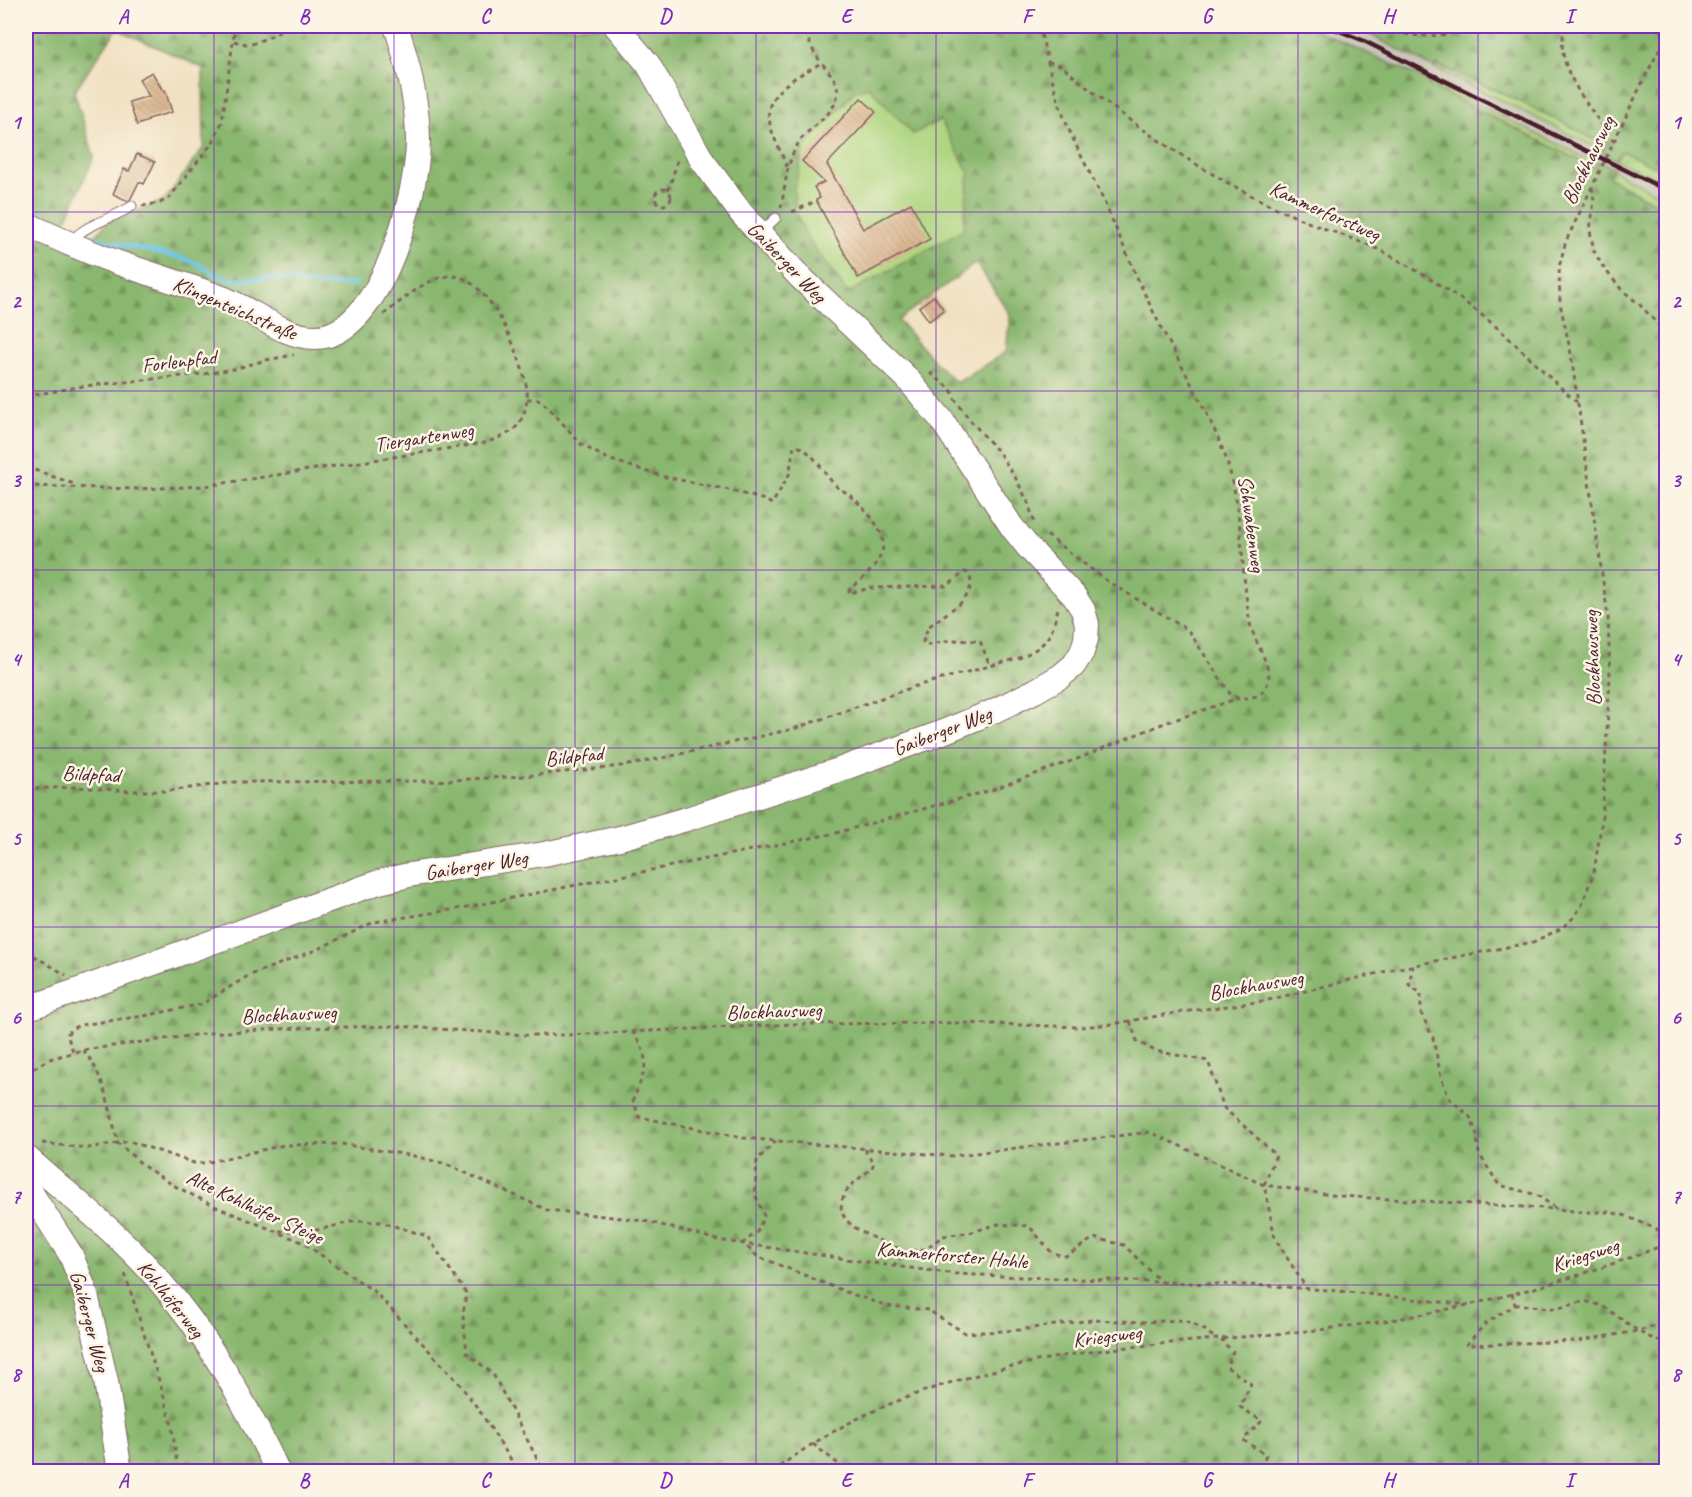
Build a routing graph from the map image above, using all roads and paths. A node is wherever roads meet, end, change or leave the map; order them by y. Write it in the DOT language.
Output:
graph roads {
  1 [pos="235,26"];
  2 [pos="280,26"];
  3 [pos="396,26"];
  4 [pos="616,26"];
  5 [pos="803,26"];
  6 [pos="1039,26"];
  7 [pos="1379,26"];
  8 [pos="1394,26"];
  9 [pos="1488,26"];
  10 [pos="1564,26"];
  11 [pos="1399,34"];
  12 [pos="1666,37"];
  13 [pos="234,41"];
  14 [pos="1048,62"];
  15 [pos="822,63"];
  16 [pos="1614,142"];
  17 [pos="692,145"];
  18 [pos="788,168"];
  19 [pos="1592,186"];
  20 [pos="667,190"];
  21 [pos="814,202"];
  22 [pos="132,206"];
  23 [pos="792,212"];
  24 [pos="26,224"];
  25 [pos="768,226"];
  26 [pos="71,244"];
  27 [pos="380,317"];
  28 [pos="1666,333"];
  29 [pos="297,355"];
  30 [pos="26,396"];
  31 [pos="527,399"];
  32 [pos="955,399"];
  33 [pos="1579,404"];
  34 [pos="26,467"];
  35 [pos="26,486"];
  36 [pos="82,487"];
  37 [pos="1035,525"];
  38 [pos="1044,533"];
  39 [pos="1064,585"];
  40 [pos="993,665"];
  41 [pos="1239,698"];
  42 [pos="26,789"];
  43 [pos="26,951"];
  44 [pos="1413,965"];
  45 [pos="93,985"];
  46 [pos="26,1009"];
  47 [pos="1130,1021"];
  48 [pos="632,1031"];
  49 [pos="83,1050"];
  50 [pos="73,1051"];
  51 [pos="26,1072"];
  52 [pos="776,1141"];
  53 [pos="118,1143"];
  54 [pos="866,1149"];
  55 [pos="33,1150"];
  56 [pos="26,1185"];
  57 [pos="1264,1185"];
  58 [pos="1557,1209"];
  59 [pos="277,1231"];
  60 [pos="1666,1233"];
  61 [pos="743,1243"];
  62 [pos="1666,1244"];
  63 [pos="905,1252"];
  64 [pos="122,1266"];
  65 [pos="893,1266"];
  66 [pos="1161,1282"];
  67 [pos="1306,1288"];
  68 [pos="1512,1293"];
  69 [pos="1469,1305"];
  70 [pos="1515,1305"];
  71 [pos="1666,1323"];
  72 [pos="1638,1332"];
  73 [pos="1224,1338"];
  74 [pos="1216,1339"];
  75 [pos="1666,1342"];
  76 [pos="813,1444"];
  77 [pos="120,1472"];
  78 [pos="178,1472"];
  79 [pos="278,1472"];
  80 [pos="519,1472"];
  81 [pos="544,1472"];
  82 [pos="772,1472"];
  83 [pos="796,1472"];
  84 [pos="809,1472"];
  85 [pos="844,1472"];
  86 [pos="1257,1472"];
  1 -- 13 [label="path"];
  2 -- 13 [label="path"];
  3 -- 26 [label="street, Klingenteichstraße"];
  4 -- 17 [label="street, Gaiberger Weg"];
  5 -- 15 [label="path"];
  6 -- 14 [label="path, Schwabenweg"];
  7 -- 11 [label="path"];
  8 -- 11 [label="path"];
  9 -- 11 [label="path"];
  10 -- 16 [label="path"];
  12 -- 16 [label="path, Blockhausweg"];
  13 -- 22 [label="path"];
  14 -- 33 [label="path, Kammerforstweg"];
  14 -- 41 [label="path, Schwabenweg"];
  15 -- 18 [label="path"];
  15 -- 18 [label="path"];
  16 -- 19 [label="path, Blockhausweg"];
  17 -- 20 [label="path"];
  17 -- 25 [label="street, Gaiberger Weg"];
  18 -- 25 [label="path"];
  19 -- 28 [label="path"];
  19 -- 33 [label="path, Blockhausweg"];
  20 -- 20 [label="path"];
  21 -- 23 [label="path"];
  22 -- 26 [label="lane"];
  24 -- 26 [label="street, Klingenteichstraße"];
  25 -- 39 [label="street, Gaiberger Weg"];
  27 -- 31 [label="path"];
  29 -- 30 [label="path, Forlenpfad"];
  31 -- 36 [label="path, Tiergartenweg"];
  31 -- 40 [label="path"];
  32 -- 37 [label="path"];
  33 -- 44 [label="path, Blockhausweg"];
  34 -- 36 [label="path"];
  35 -- 36 [label="path, Tiergartenweg"];
  38 -- 41 [label="path"];
  39 -- 40 [label="path, Bildpfad"];
  39 -- 45 [label="street, Gaiberger Weg"];
  40 -- 42 [label="path, Bildpfad"];
  41 -- 50 [label="path"];
  43 -- 45 [label="path"];
  44 -- 47 [label="path, Blockhausweg"];
  44 -- 58 [label="path"];
  45 -- 46 [label="street, Gaiberger Weg"];
  47 -- 48 [label="path, Blockhausweg"];
  47 -- 57 [label="path"];
  48 -- 49 [label="path, Blockhausweg"];
  48 -- 52 [label="path"];
  49 -- 50 [label="path, Blockhausweg"];
  49 -- 53 [label="path"];
  50 -- 51 [label="path, Blockhausweg"];
  52 -- 54 [label="path"];
  52 -- 61 [label="path"];
  53 -- 55 [label="path"];
  53 -- 59 [label="path, Alte Kohlhöfer Steige"];
  53 -- 61 [label="path, Kammerforster Hohle"];
  54 -- 57 [label="path"];
  54 -- 63 [label="path"];
  55 -- 79 [label="street, Kohlhöferweg"];
  56 -- 77 [label="street, Gaiberger Weg"];
  57 -- 58 [label="path"];
  57 -- 67 [label="path"];
  58 -- 60 [label="path"];
  59 -- 80 [label="path, Alte Kohlhöfer Steige"];
  59 -- 81 [label="path"];
  61 -- 65 [label="path, Kammerforster Hohle"];
  61 -- 74 [label="path"];
  62 -- 68 [label="path, Kriegsweg"];
  63 -- 65 [label="path"];
  63 -- 66 [label="path"];
  64 -- 78 [label="path"];
  65 -- 66 [label="path, Kammerforster Hohle"];
  66 -- 67 [label="path, Kammerforster Hohle"];
  67 -- 69 [label="path, Kammerforster Hohle"];
  68 -- 69 [label="path, Kriegsweg"];
  68 -- 70 [label="path"];
  69 -- 73 [label="path, Kriegsweg"];
  70 -- 72 [label="path"];
  70 -- 72 [label="path"];
  71 -- 72 [label="path"];
  72 -- 75 [label="path"];
  73 -- 74 [label="path, Kriegsweg"];
  73 -- 86 [label="path"];
  74 -- 76 [label="path, Kriegsweg"];
  76 -- 82 [label="path, Kriegsweg"];
  76 -- 85 [label="path"];
  83 -- 84 [label="path"];
}
